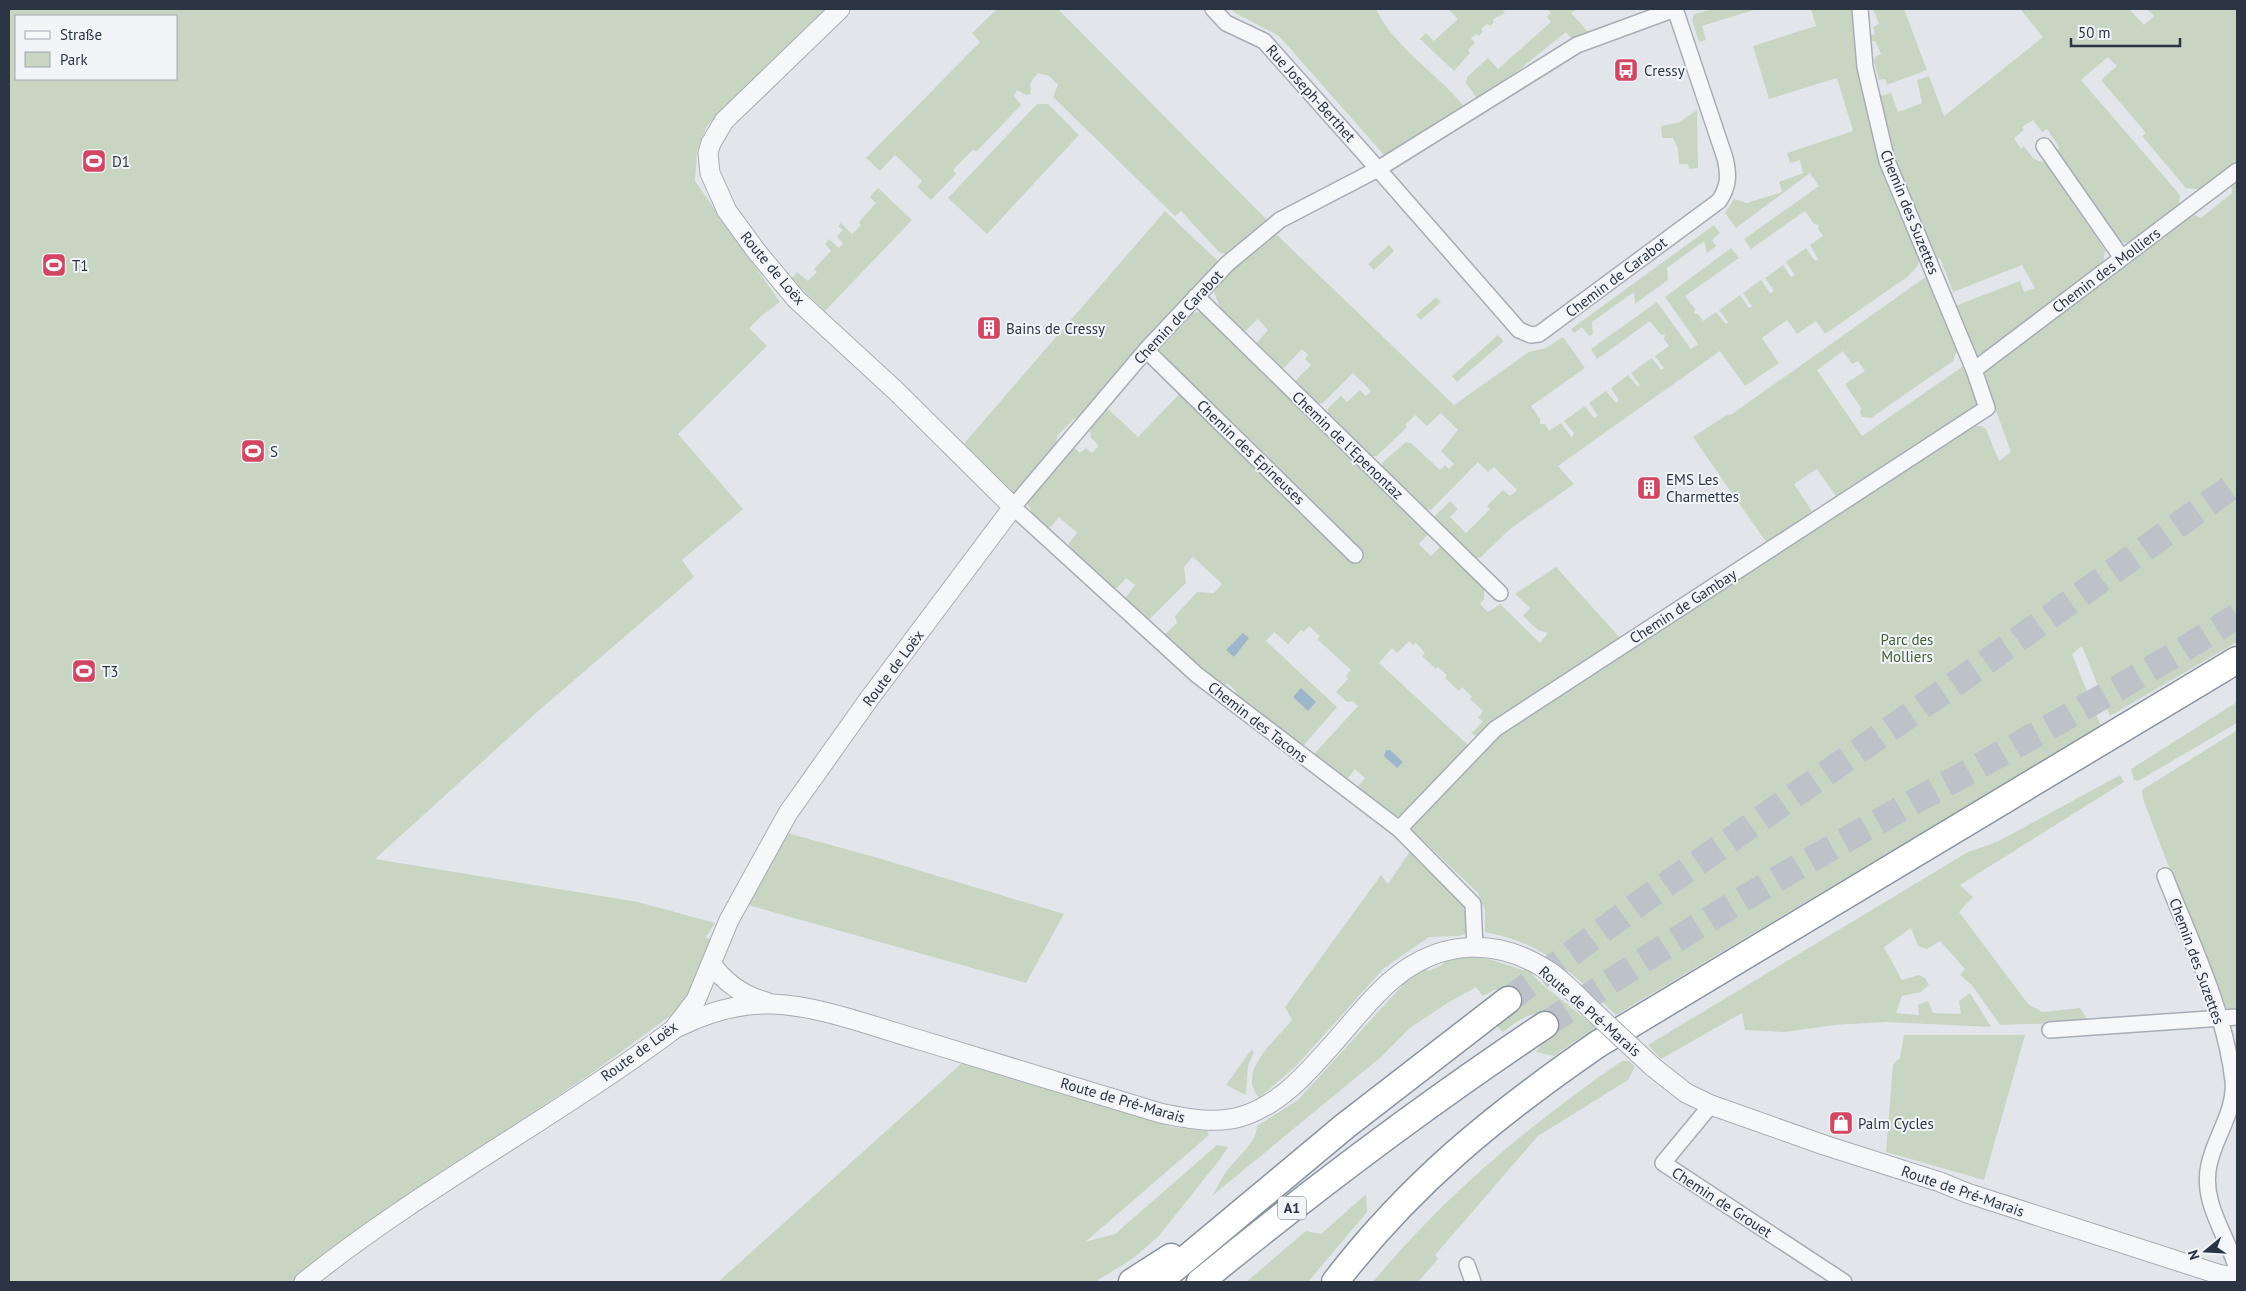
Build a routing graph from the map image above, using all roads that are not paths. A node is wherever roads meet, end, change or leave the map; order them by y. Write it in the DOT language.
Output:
graph roads {
  1 [pos="840,9"];
  2 [pos="1214,9"];
  3 [pos="1675,9"];
  4 [pos="1860,9"];
  5 [pos="2044,146"];
  6 [pos="1378,169"];
  7 [pos="2237,170"];
  8 [pos="2122,258"];
  9 [pos="1196,296"];
  10 [pos="1146,350"];
  11 [pos="1974,370"];
  12 [pos="1987,408"];
  13 [pos="1013,507"];
  14 [pos="1355,555"];
  15 [pos="1500,594"];
  16 [pos="2237,660"];
  17 [pos="2237,677"];
  18 [pos="1399,829"];
  19 [pos="2165,876"];
  20 [pos="1475,947"];
  21 [pos="711,964"];
  22 [pos="1508,1000"];
  23 [pos="773,1004"];
  24 [pos="2237,1017"];
  25 [pos="2220,1019"];
  26 [pos="1544,1025"];
  27 [pos="673,1030"];
  28 [pos="2050,1030"];
  29 [pos="1710,1104"];
  30 [pos="1252,1202"];
  31 [pos="1467,1265"];
  32 [pos="2232,1279"];
  33 [pos="304,1282"];
  34 [pos="1132,1282"];
  35 [pos="1158,1282"];
  36 [pos="1200,1282"];
  37 [pos="1335,1282"];
  38 [pos="1356,1282"];
  39 [pos="1473,1282"];
  40 [pos="1844,1282"];
  1 -- 13 [label="street, Route de Loëx"];
  2 -- 6 [label="street, Rue Joseph-Berthet"];
  3 -- 6 [label="street, Chemin de Carabot"];
  3 -- 6 [label="street, Chemin de Carabot"];
  4 -- 11 [label="street, Chemin des Suzettes"];
  5 -- 8 [label="street"];
  6 -- 9 [label="street, Chemin de Carabot"];
  7 -- 8 [label="street, Chemin des Molliers"];
  8 -- 11 [label="street, Chemin des Molliers"];
  9 -- 10 [label="street, Chemin de Carabot"];
  9 -- 15 [label="street, Chemin de l'Epenontaz"];
  10 -- 13 [label="street, Chemin de Carabot"];
  10 -- 14 [label="street, Chemin des Epineuses"];
  11 -- 12 [label="street, Chemin des Suzettes"];
  12 -- 18 [label="street, Chemin de Gambay"];
  13 -- 18 [label="street, Chemin des Tacons"];
  13 -- 21 [label="street, Route de Loëx"];
  16 -- 37 [label="highway"];
  17 -- 38 [label="highway"];
  18 -- 20 [label="street, Chemin des Tacons"];
  19 -- 25 [label="street, Chemin des Suzettes"];
  20 -- 23 [label="street, Route de Pré-Marais"];
  20 -- 29 [label="street, Route de Pré-Marais, bridge"];
  21 -- 23 [label="street"];
  21 -- 27 [label="street, Route de Loëx"];
  22 -- 30 [label="highway, A1"];
  23 -- 27 [label="street"];
  24 -- 25 [label="street"];
  25 -- 28 [label="street"];
  25 -- 32 [label="street, Chemin des Suzettes"];
  26 -- 36 [label="highway, A1"];
  27 -- 33 [label="street, Route de Loëx"];
  29 -- 32 [label="street, Route de Pré-Marais"];
  29 -- 40 [label="street, Chemin de Grouet"];
  30 -- 34 [label="highway"];
  30 -- 35 [label="highway, A1"];
  31 -- 39 [label="street"];
}
